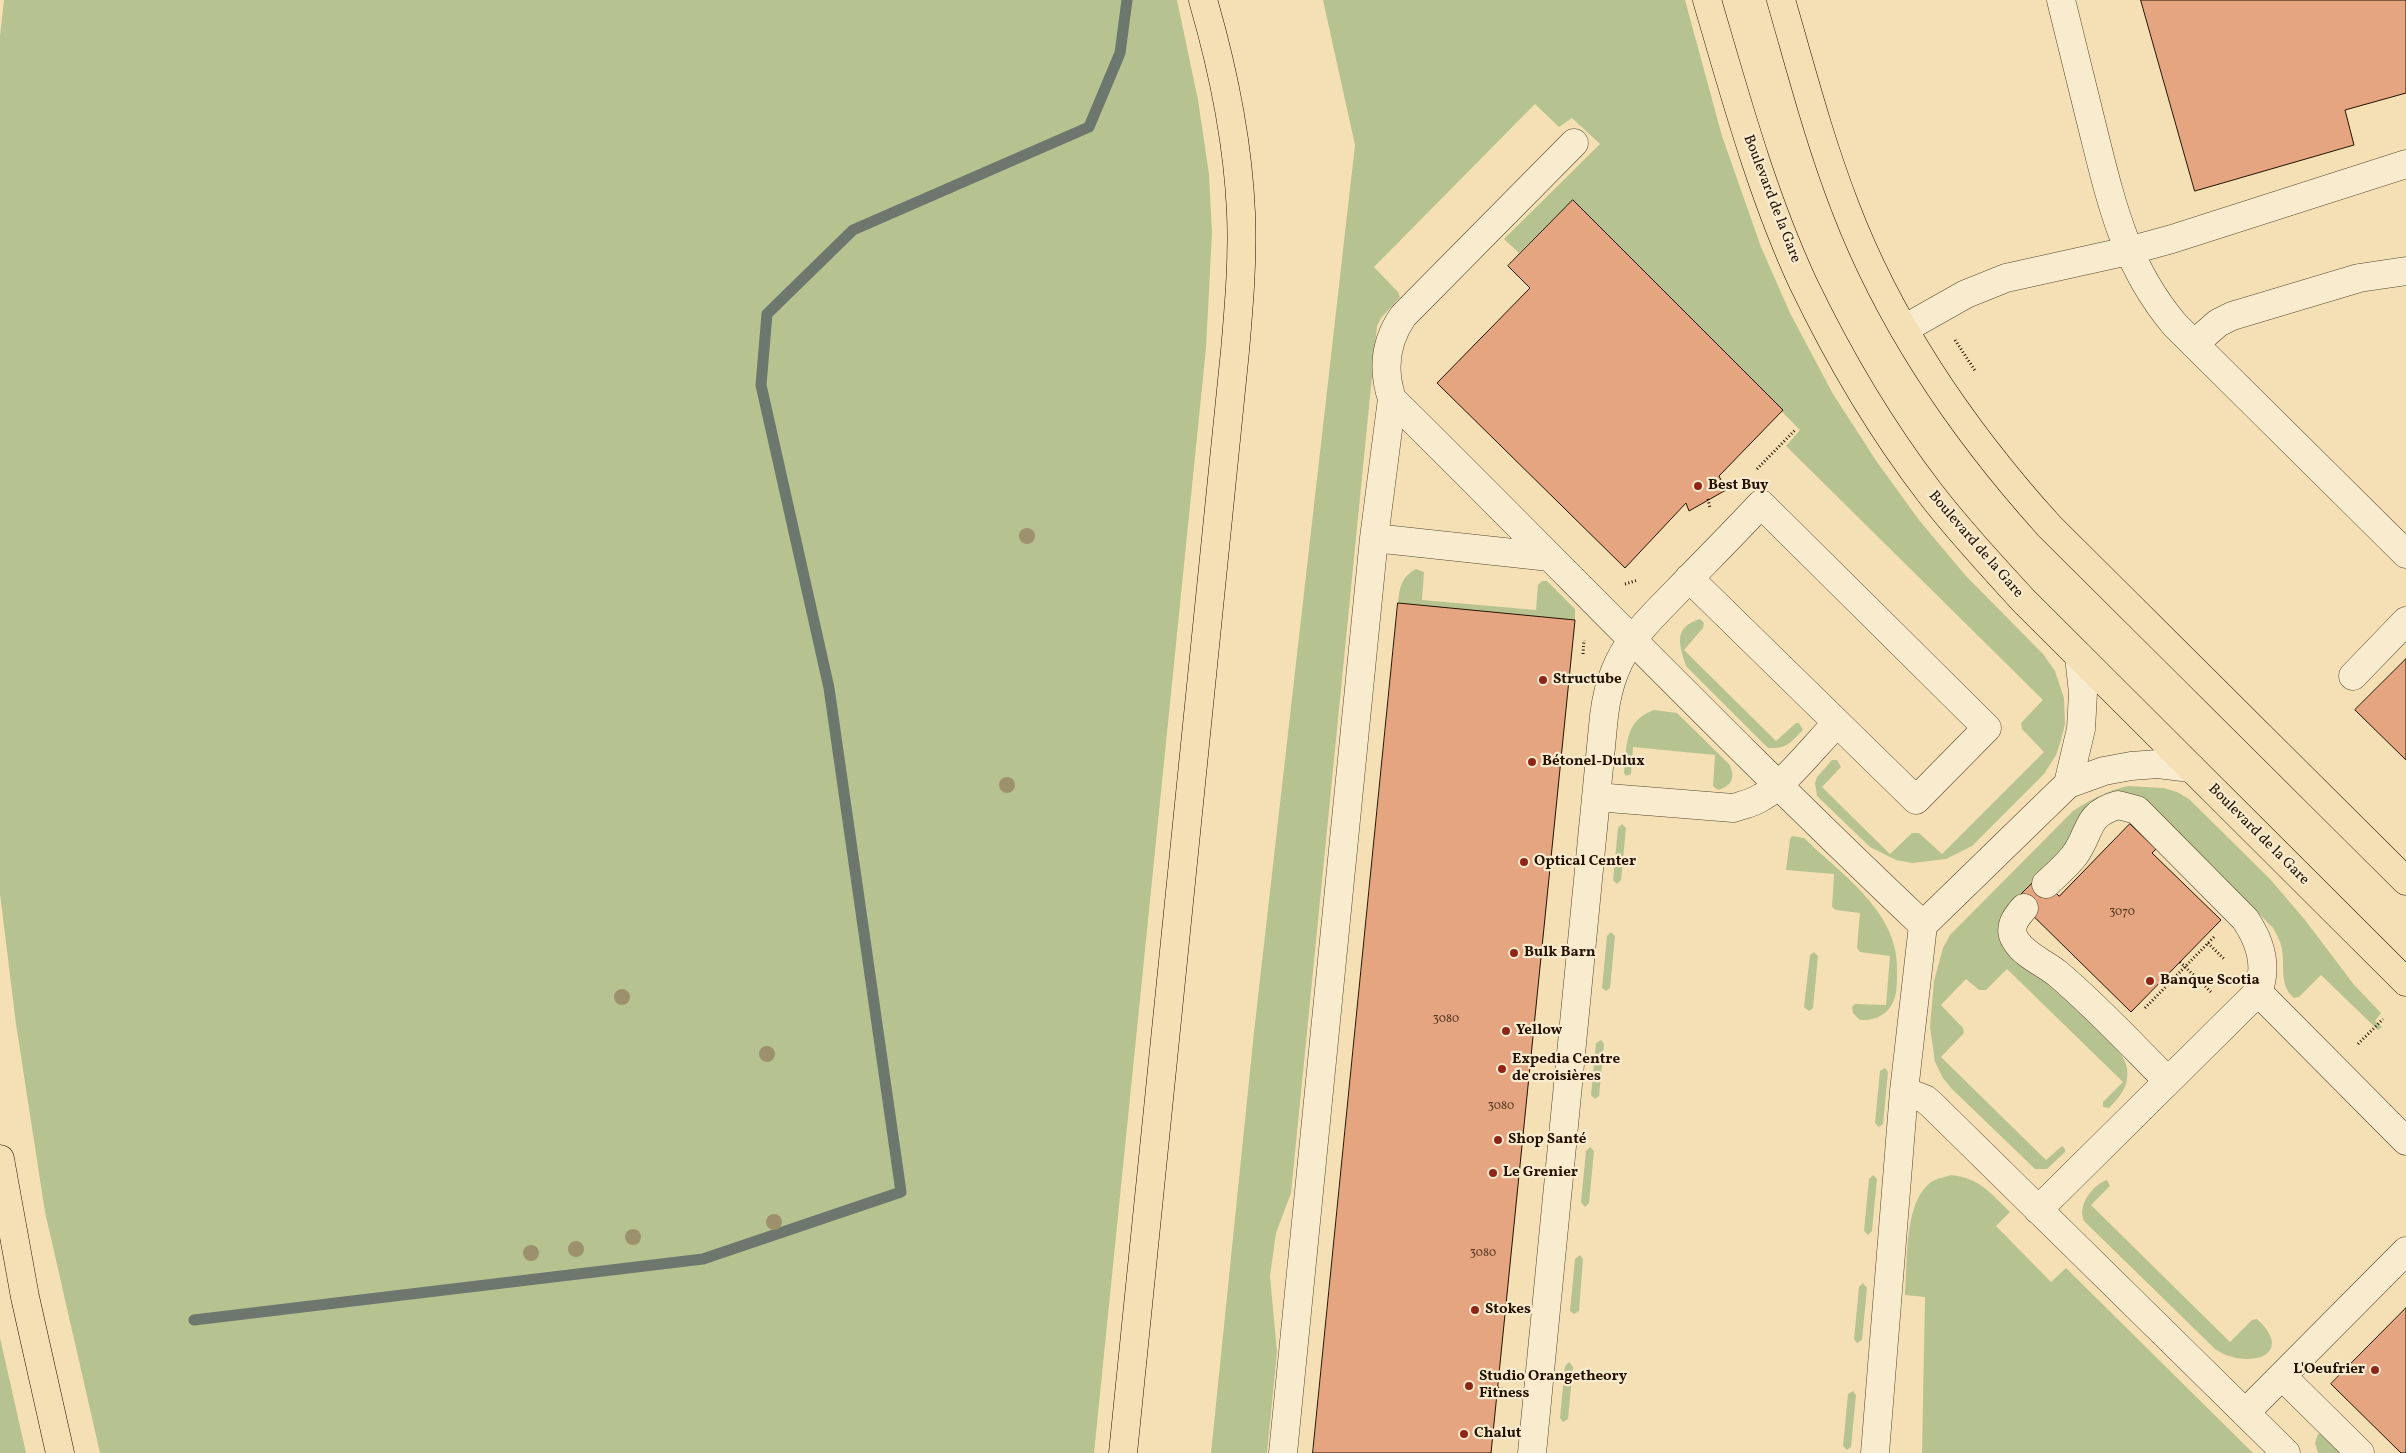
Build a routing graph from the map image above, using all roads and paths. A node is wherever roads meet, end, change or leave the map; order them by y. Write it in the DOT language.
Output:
graph roads {
  1 [pos="1203,0"];
  2 [pos="1707,0"];
  3 [pos="1781,0"];
  4 [pos="2061,0"];
  5 [pos="1574,143"];
  6 [pos="2406,164"];
  7 [pos="2128,251"];
  8 [pos="2406,271"];
  9 [pos="1904,328"];
  10 [pos="1956,342"];
  11 [pos="2194,344"];
  12 [pos="1979,378"];
  13 [pos="1392,399"];
  14 [pos="1374,538"];
  15 [pos="2406,554"];
  16 [pos="1550,557"];
  17 [pos="1689,578"];
  18 [pos="2406,621"];
  19 [pos="1633,640"];
  20 [pos="2079,656"];
  21 [pos="2353,676"];
  22 [pos="1837,723"];
  23 [pos="2191,768"];
  24 [pos="2068,784"];
  25 [pos="1778,785"];
  26 [pos="1596,796"];
  27 [pos="2406,881"];
  28 [pos="2046,884"];
  29 [pos="2024,908"];
  30 [pos="1923,925"];
  31 [pos="2219,931"];
  32 [pos="2180,962"];
  33 [pos="2185,967"];
  34 [pos="2190,972"];
  35 [pos="2406,982"];
  36 [pos="2258,992"];
  37 [pos="2144,1009"];
  38 [pos="2168,1081"];
  39 [pos="1904,1092"];
  40 [pos="2406,1142"];
  41 [pos="0,1160"];
  42 [pos="2038,1210"];
  43 [pos="2406,1251"];
  44 [pos="2282,1376"];
  45 [pos="2245,1413"];
  46 [pos="60,1453"];
  47 [pos="1123,1453"];
  48 [pos="1283,1453"];
  49 [pos="1532,1453"];
  50 [pos="1875,1453"];
  51 [pos="2286,1453"];
  52 [pos="2360,1453"];
  1 -- 47 [label="main road"];
  2 -- 20 [label="main road, Boulevard de la Gare"];
  3 -- 9 [label="main road"];
  4 -- 7 [label="lane"];
  5 -- 13 [label="lane"];
  6 -- 7 [label="lane"];
  7 -- 9 [label="lane"];
  7 -- 11 [label="lane"];
  8 -- 11 [label="lane"];
  9 -- 27 [label="main road"];
  10 -- 12 [label="path"];
  11 -- 15 [label="lane"];
  13 -- 14 [label="lane"];
  13 -- 16 [label="lane"];
  14 -- 16 [label="lane"];
  14 -- 48 [label="lane"];
  16 -- 19 [label="lane"];
  17 -- 19 [label="lane"];
  17 -- 22 [label="lane"];
  17 -- 22 [label="lane"];
  18 -- 21 [label="lane"];
  19 -- 25 [label="lane"];
  19 -- 26 [label="lane"];
  20 -- 23 [label="main road, Boulevard de la Gare"];
  20 -- 24 [label="lane"];
  22 -- 25 [label="lane"];
  23 -- 24 [label="lane"];
  23 -- 35 [label="main road, Boulevard de la Gare"];
  24 -- 30 [label="lane"];
  25 -- 26 [label="lane"];
  25 -- 30 [label="lane"];
  26 -- 49 [label="lane"];
  28 -- 36 [label="lane"];
  29 -- 38 [label="lane"];
  30 -- 39 [label="lane"];
  31 -- 33 [label="path"];
  32 -- 33 [label="path"];
  33 -- 34 [label="path"];
  33 -- 37 [label="path"];
  36 -- 38 [label="lane"];
  36 -- 40 [label="lane"];
  38 -- 42 [label="lane"];
  39 -- 42 [label="lane"];
  39 -- 50 [label="lane"];
  41 -- 46 [label="main road"];
  42 -- 45 [label="lane"];
  43 -- 44 [label="lane"];
  44 -- 45 [label="lane"];
  44 -- 52 [label="lane"];
  45 -- 51 [label="lane"];
}
